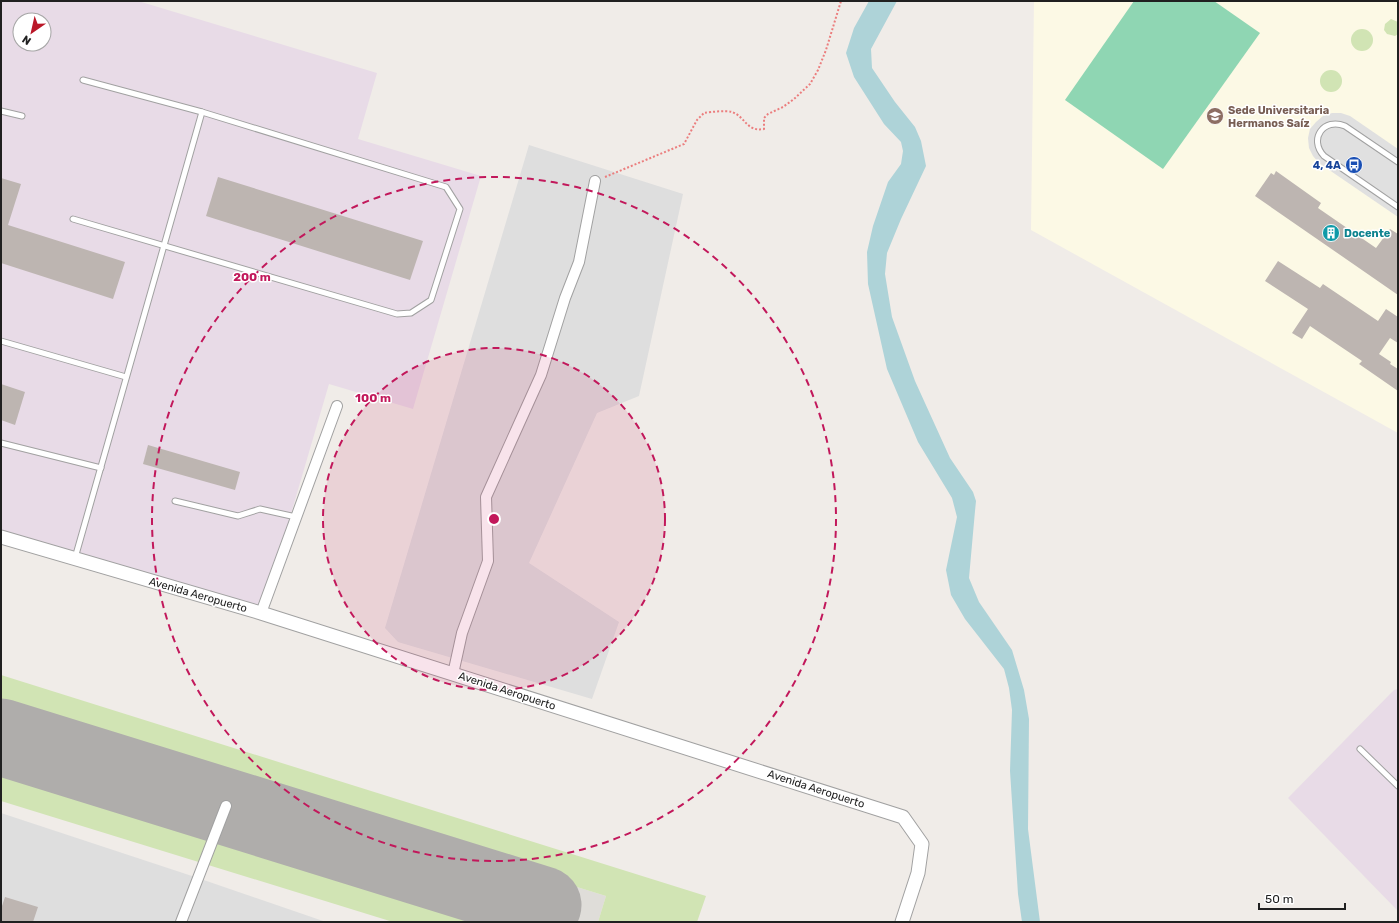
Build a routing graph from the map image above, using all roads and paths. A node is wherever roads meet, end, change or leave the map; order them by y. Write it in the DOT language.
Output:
graph roads {
  1 [pos="842,1"];
  2 [pos="83,80"];
  3 [pos="1,111"];
  4 [pos="202,112"];
  5 [pos="22,116"];
  6 [pos="1398,162"];
  7 [pos="595,181"];
  8 [pos="1398,207"];
  9 [pos="73,219"];
  10 [pos="164,245"];
  11 [pos="1,341"];
  12 [pos="126,377"];
  13 [pos="337,406"];
  14 [pos="1,443"];
  15 [pos="101,468"];
  16 [pos="175,501"];
  17 [pos="296,517"];
  18 [pos="1,537"];
  19 [pos="75,559"];
  20 [pos="261,613"];
  21 [pos="453,674"];
  22 [pos="1360,749"];
  23 [pos="1398,786"];
  24 [pos="226,806"];
  25 [pos="181,922"];
  26 [pos="902,922"];
  1 -- 7 [label="path"];
  2 -- 4 [label="lane"];
  3 -- 5 [label="lane"];
  4 -- 10 [label="lane"];
  4 -- 10 [label="lane"];
  6 -- 8 [label="lane"];
  7 -- 21 [label="street"];
  9 -- 10 [label="lane"];
  10 -- 12 [label="lane"];
  11 -- 12 [label="lane"];
  12 -- 15 [label="lane"];
  13 -- 17 [label="street"];
  14 -- 15 [label="lane"];
  15 -- 19 [label="lane"];
  16 -- 17 [label="lane"];
  17 -- 20 [label="street"];
  18 -- 19 [label="street, Avenida Aeropuerto"];
  19 -- 20 [label="street, Avenida Aeropuerto"];
  20 -- 21 [label="street, Avenida Aeropuerto"];
  21 -- 26 [label="street, Avenida Aeropuerto"];
  22 -- 23 [label="lane"];
  24 -- 25 [label="street"];
}
